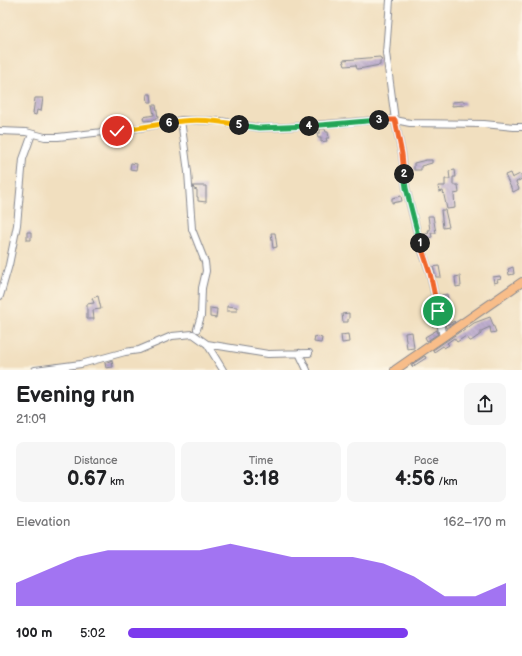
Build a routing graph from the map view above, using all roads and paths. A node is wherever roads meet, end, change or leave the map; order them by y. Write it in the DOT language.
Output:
graph roads {
  1 [pos="390,0"];
  2 [pos="180,120"];
  3 [pos="395,120"];
  4 [pos="522,127"];
  5 [pos="0,131"];
  6 [pos="32,134"];
  7 [pos="522,282"];
  8 [pos="0,296"];
  9 [pos="197,329"];
  10 [pos="443,337"];
  11 [pos="207,344"];
  12 [pos="309,352"];
  13 [pos="299,353"];
  14 [pos="36,370"];
  15 [pos="223,370"];
  16 [pos="307,370"];
  17 [pos="395,370"];
  1 -- 3 [label="street"];
  2 -- 3 [label="street"];
  2 -- 6 [label="street"];
  2 -- 9 [label="street"];
  3 -- 4 [label="street"];
  3 -- 10 [label="street"];
  5 -- 6 [label="street"];
  6 -- 8 [label="street"];
  7 -- 10 [label="main road"];
  10 -- 17 [label="main road"];
  11 -- 13 [label="street"];
  11 -- 14 [label="street"];
  11 -- 15 [label="street"];
  12 -- 13 [label="street"];
  13 -- 16 [label="street"];
}
